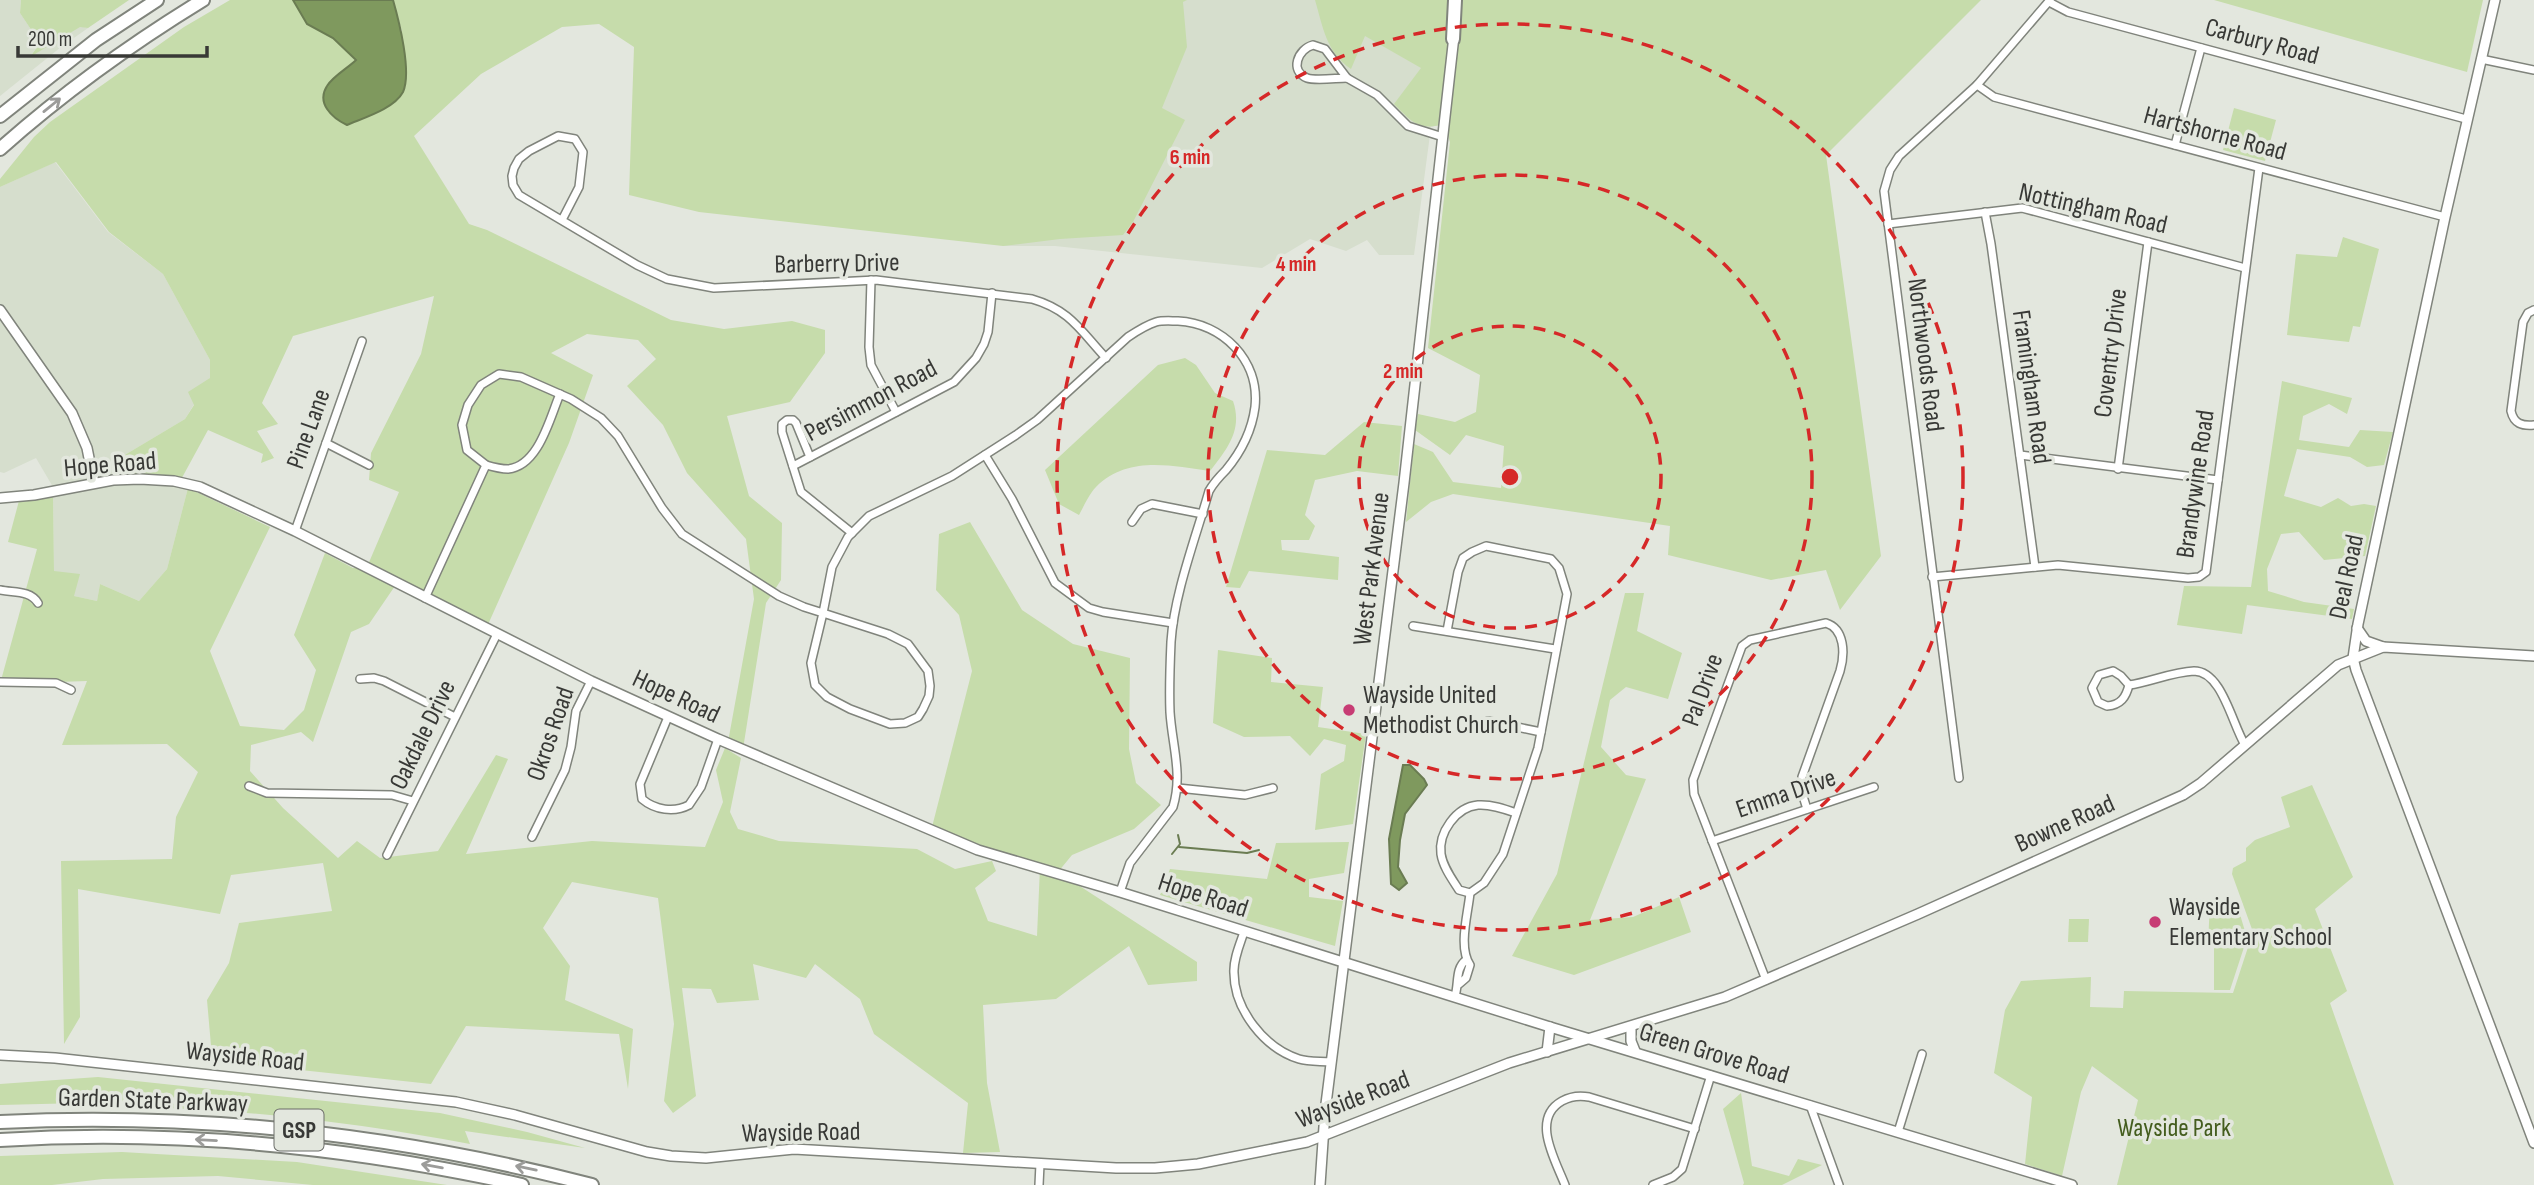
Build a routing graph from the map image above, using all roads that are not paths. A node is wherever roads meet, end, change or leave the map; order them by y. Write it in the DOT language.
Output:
graph roads {
  1 [pos="157,0"];
  2 [pos="203,0"];
  3 [pos="1457,0"];
  4 [pos="2494,0"];
  5 [pos="2050,1"];
  6 [pos="1453,39"];
  7 [pos="2200,48"];
  8 [pos="2481,59"];
  9 [pos="2534,70"];
  10 [pos="1347,78"];
  11 [pos="1977,85"];
  12 [pos="0,116"];
  13 [pos="2466,119"];
  14 [pos="1443,137"];
  15 [pos="2175,145"];
  16 [pos="0,149"];
  17 [pos="2259,168"];
  18 [pos="1985,212"];
  19 [pos="2445,217"];
  20 [pos="562,220"];
  21 [pos="1888,224"];
  22 [pos="2148,242"];
  23 [pos="2245,268"];
  24 [pos="870,280"];
  25 [pos="992,293"];
  26 [pos="0,310"];
  27 [pos="2534,310"];
  28 [pos="362,341"];
  29 [pos="1105,358"];
  30 [pos="560,394"];
  31 [pos="896,412"];
  32 [pos="2534,425"];
  33 [pos="326,443"];
  34 [pos="985,455"];
  35 [pos="2020,455"];
  36 [pos="810,457"];
  37 [pos="369,465"];
  38 [pos="486,465"];
  39 [pos="793,466"];
  40 [pos="2118,469"];
  41 [pos="2218,480"];
  42 [pos="94,483"];
  43 [pos="0,498"];
  44 [pos="1203,514"];
  45 [pos="1132,522"];
  46 [pos="295,531"];
  47 [pos="852,533"];
  48 [pos="2035,567"];
  49 [pos="1932,577"];
  50 [pos="0,590"];
  51 [pos="425,598"];
  52 [pos="38,603"];
  53 [pos="822,613"];
  54 [pos="1173,623"];
  55 [pos="1413,626"];
  56 [pos="2357,628"];
  57 [pos="1447,631"];
  58 [pos="496,634"];
  59 [pos="2383,647"];
  60 [pos="1555,649"];
  61 [pos="2534,656"];
  62 [pos="2353,658"];
  63 [pos="360,679"];
  64 [pos="591,681"];
  65 [pos="0,682"];
  66 [pos="2129,685"];
  67 [pos="71,690"];
  68 [pos="668,717"];
  69 [pos="455,718"];
  70 [pos="1475,729"];
  71 [pos="1541,732"];
  72 [pos="718,739"];
  73 [pos="2245,745"];
  74 [pos="1959,778"];
  75 [pos="250,786"];
  76 [pos="1874,787"];
  77 [pos="1178,788"];
  78 [pos="1273,788"];
  79 [pos="414,801"];
  80 [pos="1807,809"];
  81 [pos="1517,813"];
  82 [pos="532,837"];
  83 [pos="1712,841"];
  84 [pos="387,855"];
  85 [pos="1120,892"];
  86 [pos="1470,893"];
  87 [pos="1244,932"];
  88 [pos="1345,962"];
  89 [pos="1766,980"];
  90 [pos="1455,996"];
  91 [pos="1549,1027"];
  92 [pos="1631,1027"];
  93 [pos="1590,1039"];
  94 [pos="1634,1051"];
  95 [pos="1547,1052"];
  96 [pos="1922,1054"];
  97 [pos="0,1055"];
  98 [pos="1331,1062"];
  99 [pos="1711,1075"];
  100 [pos="1810,1105"];
  101 [pos="0,1122"];
  102 [pos="1695,1129"];
  103 [pos="1898,1132"];
  104 [pos="1322,1136"];
  105 [pos="0,1140"];
  106 [pos="2534,1143"];
  107 [pos="1040,1164"];
  108 [pos="522,1185"];
  109 [pos="592,1185"];
  110 [pos="1038,1185"];
  111 [pos="1320,1185"];
  112 [pos="1565,1185"];
  113 [pos="1653,1185"];
  114 [pos="1839,1185"];
  115 [pos="2072,1185"];
  1 -- 12 [label="highway"];
  16 -- 2 [label="highway, one-way"];
  3 -- 6 [label="highway"];
  4 -- 8 [label="street, Deal Road"];
  5 -- 7 [label="street, Carbury Road"];
  5 -- 11 [label="street, Northwoods Road"];
  6 -- 14 [label="street, West Park Avenue"];
  7 -- 13 [label="street, Carbury Road"];
  7 -- 15 [label="street"];
  8 -- 9 [label="street"];
  8 -- 13 [label="street, Deal Road"];
  10 -- 10 [label="street"];
  10 -- 14 [label="street"];
  11 -- 15 [label="street, Hartshorne Road"];
  11 -- 21 [label="street, Northwoods Road"];
  13 -- 19 [label="street, Deal Road"];
  14 -- 88 [label="street, West Park Avenue"];
  15 -- 17 [label="street, Hartshorne Road"];
  17 -- 19 [label="street, Hartshorne Road"];
  17 -- 23 [label="street, Brandywine Road"];
  18 -- 21 [label="street, Nottingham Road"];
  18 -- 22 [label="street, Nottingham Road"];
  18 -- 35 [label="street, Framingham Road"];
  19 -- 56 [label="street, Deal Road"];
  20 -- 20 [label="street, Barberry Drive"];
  20 -- 24 [label="street, Barberry Drive"];
  21 -- 49 [label="street, Northwoods Road"];
  22 -- 23 [label="street, Nottingham Road"];
  22 -- 40 [label="street, Coventry Drive"];
  23 -- 41 [label="street, Brandywine Road"];
  24 -- 25 [label="street, Barberry Drive"];
  24 -- 31 [label="street"];
  25 -- 29 [label="street, Barberry Drive"];
  25 -- 31 [label="street, Persimmon Road"];
  26 -- 42 [label="street"];
  27 -- 32 [label="street"];
  28 -- 33 [label="street, Pine Lane"];
  29 -- 34 [label="street"];
  29 -- 44 [label="street"];
  30 -- 38 [label="street"];
  30 -- 38 [label="street"];
  30 -- 53 [label="street"];
  31 -- 36 [label="street, Persimmon Road"];
  33 -- 37 [label="street"];
  33 -- 46 [label="street, Pine Lane"];
  34 -- 47 [label="street"];
  34 -- 54 [label="street"];
  35 -- 40 [label="street"];
  35 -- 48 [label="street, Framingham Road"];
  36 -- 39 [label="street, Persimmon Road"];
  36 -- 39 [label="street"];
  38 -- 51 [label="street"];
  39 -- 47 [label="street"];
  40 -- 41 [label="street"];
  41 -- 48 [label="street, Brandywine Road"];
  42 -- 43 [label="street, Hope Road"];
  42 -- 46 [label="street, Hope Road"];
  44 -- 45 [label="street"];
  44 -- 54 [label="street"];
  46 -- 51 [label="street, Hope Road"];
  47 -- 53 [label="street"];
  48 -- 49 [label="street, Brandywine Road"];
  49 -- 74 [label="street, Northwoods Road"];
  50 -- 52 [label="street"];
  51 -- 58 [label="street, Hope Road"];
  53 -- 53 [label="street"];
  54 -- 77 [label="street"];
  55 -- 57 [label="street"];
  56 -- 59 [label="street"];
  56 -- 62 [label="street, Deal Road"];
  57 -- 60 [label="street"];
  57 -- 60 [label="street"];
  58 -- 64 [label="street, Hope Road"];
  58 -- 69 [label="street, Oakdale Drive"];
  59 -- 61 [label="street, Bowne Road"];
  59 -- 62 [label="street, Bowne Road"];
  60 -- 71 [label="street"];
  62 -- 73 [label="street, Bowne Road"];
  62 -- 106 [label="street, Deal Road"];
  63 -- 69 [label="street"];
  64 -- 68 [label="street, Hope Road"];
  64 -- 82 [label="street, Okros Road"];
  65 -- 67 [label="street"];
  66 -- 66 [label="street"];
  66 -- 73 [label="street"];
  68 -- 72 [label="street, Hope Road"];
  68 -- 72 [label="street"];
  69 -- 79 [label="street, Oakdale Drive"];
  70 -- 71 [label="street"];
  71 -- 81 [label="street"];
  72 -- 85 [label="street, Hope Road"];
  73 -- 89 [label="street, Bowne Road"];
  75 -- 79 [label="street"];
  76 -- 80 [label="street, Emma Drive"];
  77 -- 78 [label="street"];
  77 -- 85 [label="street"];
  79 -- 84 [label="street, Oakdale Drive"];
  80 -- 83 [label="street, Emma Drive"];
  80 -- 83 [label="street, Pal Drive"];
  81 -- 86 [label="street"];
  81 -- 86 [label="street"];
  83 -- 89 [label="street, Pal Drive"];
  85 -- 87 [label="street, Hope Road"];
  86 -- 90 [label="street"];
  87 -- 88 [label="street, Hope Road"];
  87 -- 98 [label="street"];
  88 -- 90 [label="street, Green Grove Road"];
  88 -- 98 [label="street, West Park Avenue"];
  89 -- 92 [label="street, Bowne Road"];
  90 -- 91 [label="street, Green Grove Road"];
  91 -- 93 [label="street, Green Grove Road"];
  91 -- 95 [label="street"];
  92 -- 93 [label="street, Bowne Road"];
  92 -- 94 [label="street"];
  93 -- 94 [label="street, Green Grove Road"];
  93 -- 95 [label="street, Wayside Road"];
  94 -- 99 [label="street, Green Grove Road"];
  95 -- 104 [label="street, Wayside Road"];
  96 -- 103 [label="street"];
  97 -- 107 [label="street, Wayside Road"];
  98 -- 104 [label="street, West Park Avenue"];
  99 -- 100 [label="street, Green Grove Road"];
  99 -- 102 [label="street"];
  100 -- 103 [label="street, Green Grove Road"];
  100 -- 114 [label="street"];
  109 -- 101 [label="highway, Garden State Parkway / GSP, one-way"];
  102 -- 112 [label="street"];
  102 -- 113 [label="street"];
  103 -- 115 [label="street, Green Grove Road"];
  104 -- 107 [label="street, Wayside Road"];
  104 -- 111 [label="street, West Park Avenue"];
  108 -- 105 [label="highway, Garden State Parkway / GSP, one-way"];
  107 -- 110 [label="street"];
}
